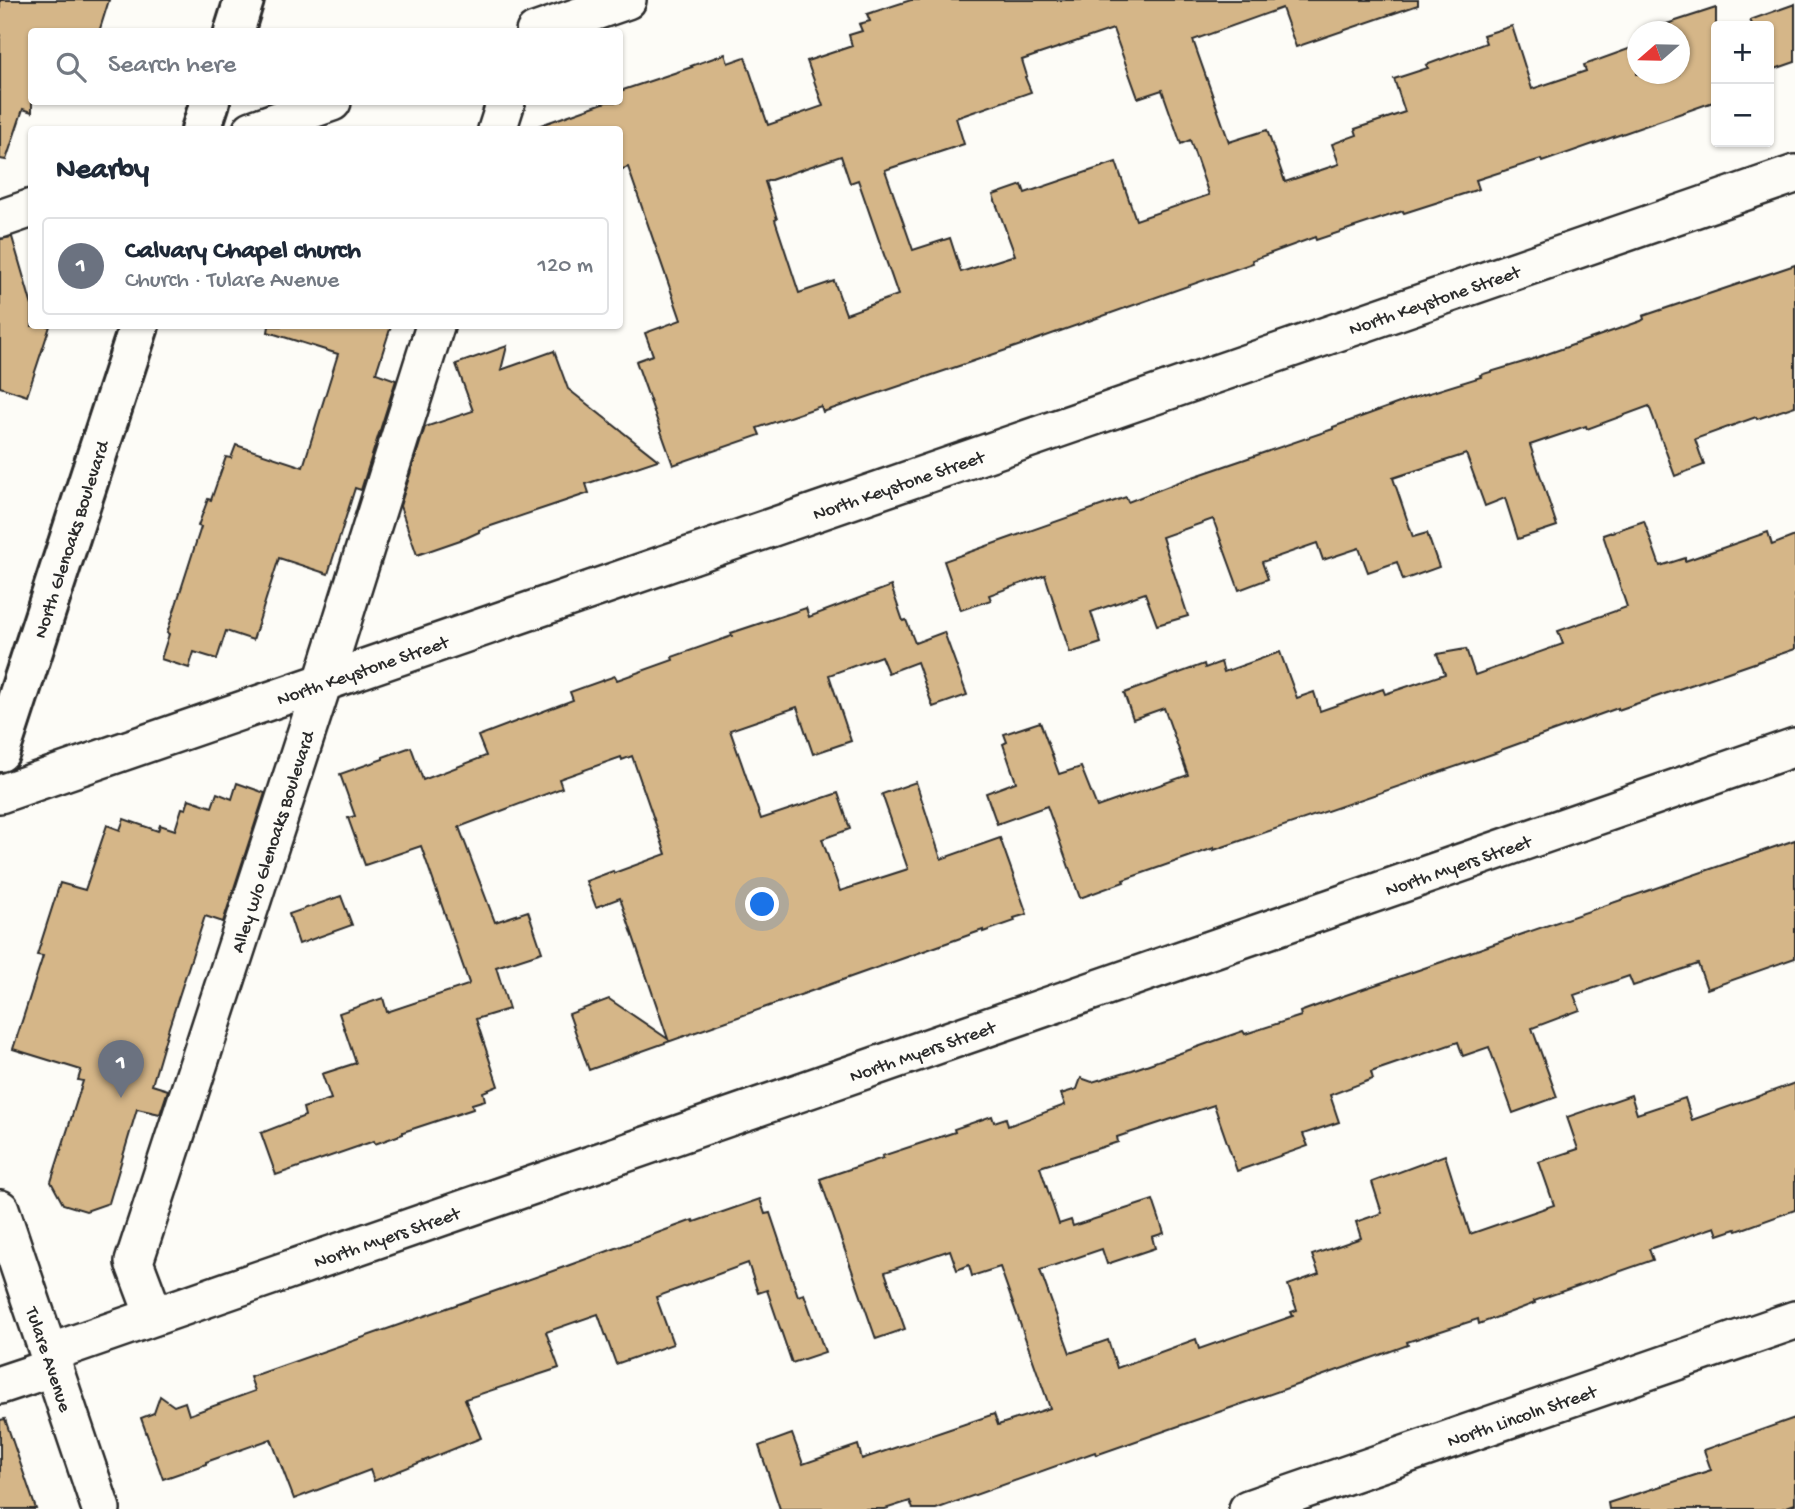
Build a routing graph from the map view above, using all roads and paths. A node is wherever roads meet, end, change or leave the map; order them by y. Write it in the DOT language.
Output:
graph roads {
  1 [pos="244,0"];
  2 [pos="537,0"];
  3 [pos="627,0"];
  4 [pos="235,28"];
  5 [pos="529,28"];
  6 [pos="546,28"];
  7 [pos="209,105"];
  8 [pos="323,105"];
  9 [pos="505,105"];
  10 [pos="202,126"];
  11 [pos="263,126"];
  12 [pos="498,126"];
  13 [pos="1795,174"];
  14 [pos="28,209"];
  15 [pos="0,219"];
  16 [pos="138,329"];
  17 [pos="434,329"];
  18 [pos="323,682"];
  19 [pos="1795,747"];
  20 [pos="0,751"];
  21 [pos="0,794"];
  22 [pos="0,1209"];
  23 [pos="7,1250"];
  24 [pos="154,1315"];
  25 [pos="1795,1320"];
  26 [pos="52,1360"];
  27 [pos="0,1385"];
  28 [pos="102,1509"];
  29 [pos="1248,1509"];
  1 -- 4 [label="main road"];
  2 -- 5 [label="street"];
  3 -- 6 [label="street"];
  7 -- 10 [label="main road"];
  8 -- 11 [label="street"];
  9 -- 12 [label="street"];
  13 -- 18 [label="street, North Keystone Street"];
  14 -- 15 [label="street"];
  16 -- 20 [label="main road, North Glenoaks Boulevard"];
  17 -- 18 [label="street, Alley w/o Glenoaks Boulevard"];
  18 -- 21 [label="street, North Keystone Street"];
  18 -- 24 [label="street, Alley w/o Glenoaks Boulevard"];
  19 -- 24 [label="street, North Myers Street"];
  22 -- 23 [label="street, Tulare Avenue"];
  23 -- 26 [label="street, Tulare Avenue"];
  24 -- 26 [label="street, North Myers Street"];
  25 -- 29 [label="street, North Lincoln Street"];
  26 -- 27 [label="street, North Myers Street"];
  26 -- 28 [label="street, Tulare Avenue"];
}
